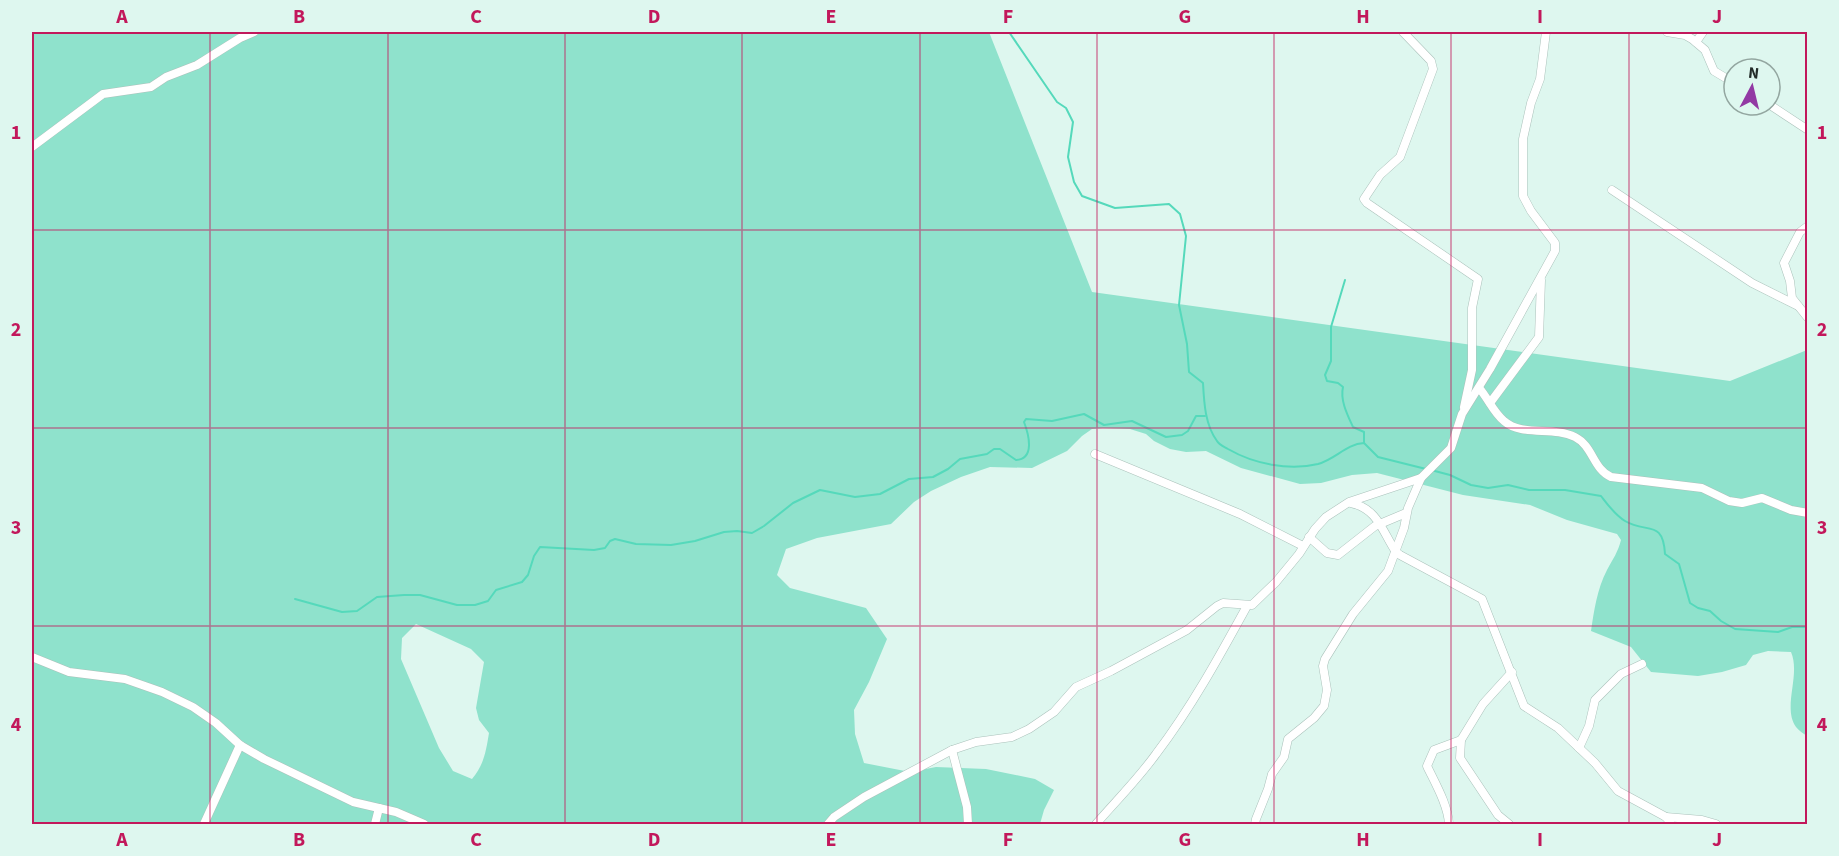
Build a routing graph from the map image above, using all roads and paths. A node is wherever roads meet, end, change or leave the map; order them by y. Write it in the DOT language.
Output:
graph roads {
  1 [pos="254,32"];
  2 [pos="1403,32"];
  3 [pos="1546,32"];
  4 [pos="1667,32"];
  5 [pos="1703,32"];
  6 [pos="1696,42"];
  7 [pos="1722,76"];
  8 [pos="1782,113"];
  9 [pos="1808,130"];
  10 [pos="32,147"];
  11 [pos="1612,190"];
  12 [pos="1808,226"];
  13 [pos="1541,279"];
  14 [pos="1798,306"];
  15 [pos="1808,318"];
  16 [pos="1479,388"];
  17 [pos="1490,403"];
  18 [pos="1462,414"];
  19 [pos="1095,454"];
  20 [pos="1421,478"];
  21 [pos="1350,502"];
  22 [pos="1808,505"];
  23 [pos="1791,510"];
  24 [pos="1406,513"];
  25 [pos="1808,513"];
  26 [pos="1379,523"];
  27 [pos="1309,537"];
  28 [pos="1303,546"];
  29 [pos="1396,552"];
  30 [pos="1246,606"];
  31 [pos="32,657"];
  32 [pos="1642,663"];
  33 [pos="1512,672"];
  34 [pos="1461,740"];
  35 [pos="240,745"];
  36 [pos="1579,748"];
  37 [pos="952,750"];
  38 [pos="379,808"];
  39 [pos="1666,817"];
  40 [pos="204,825"];
  41 [pos="375,825"];
  42 [pos="424,825"];
  43 [pos="828,825"];
  44 [pos="968,825"];
  45 [pos="1096,825"];
  46 [pos="1255,825"];
  47 [pos="1449,825"];
  48 [pos="1509,825"];
  49 [pos="1671,825"];
  50 [pos="1716,825"];
  1 -- 10 [label="street"];
  2 -- 18 [label="street"];
  3 -- 13 [label="street"];
  4 -- 6 [label="street"];
  5 -- 6 [label="street"];
  6 -- 7 [label="street"];
  8 -- 9 [label="street"];
  11 -- 14 [label="street"];
  12 -- 14 [label="street"];
  13 -- 16 [label="street"];
  13 -- 17 [label="street"];
  14 -- 15 [label="street"];
  16 -- 17 [label="street"];
  16 -- 18 [label="street"];
  17 -- 23 [label="street"];
  18 -- 20 [label="street"];
  19 -- 28 [label="street"];
  20 -- 21 [label="street"];
  20 -- 24 [label="street"];
  21 -- 26 [label="street"];
  21 -- 27 [label="street"];
  22 -- 23 [label="street"];
  23 -- 25 [label="street"];
  24 -- 26 [label="street"];
  24 -- 29 [label="street"];
  26 -- 27 [label="street"];
  26 -- 29 [label="street"];
  27 -- 28 [label="street"];
  28 -- 30 [label="street"];
  29 -- 33 [label="street"];
  29 -- 46 [label="street"];
  30 -- 37 [label="street"];
  30 -- 45 [label="street"];
  31 -- 35 [label="street"];
  32 -- 36 [label="street"];
  33 -- 34 [label="street"];
  33 -- 36 [label="street"];
  34 -- 47 [label="street"];
  34 -- 48 [label="street"];
  35 -- 38 [label="street"];
  35 -- 40 [label="street"];
  36 -- 39 [label="street"];
  37 -- 43 [label="street"];
  37 -- 44 [label="street"];
  38 -- 41 [label="street"];
  38 -- 42 [label="street"];
  39 -- 49 [label="street"];
  39 -- 50 [label="street"];
}
